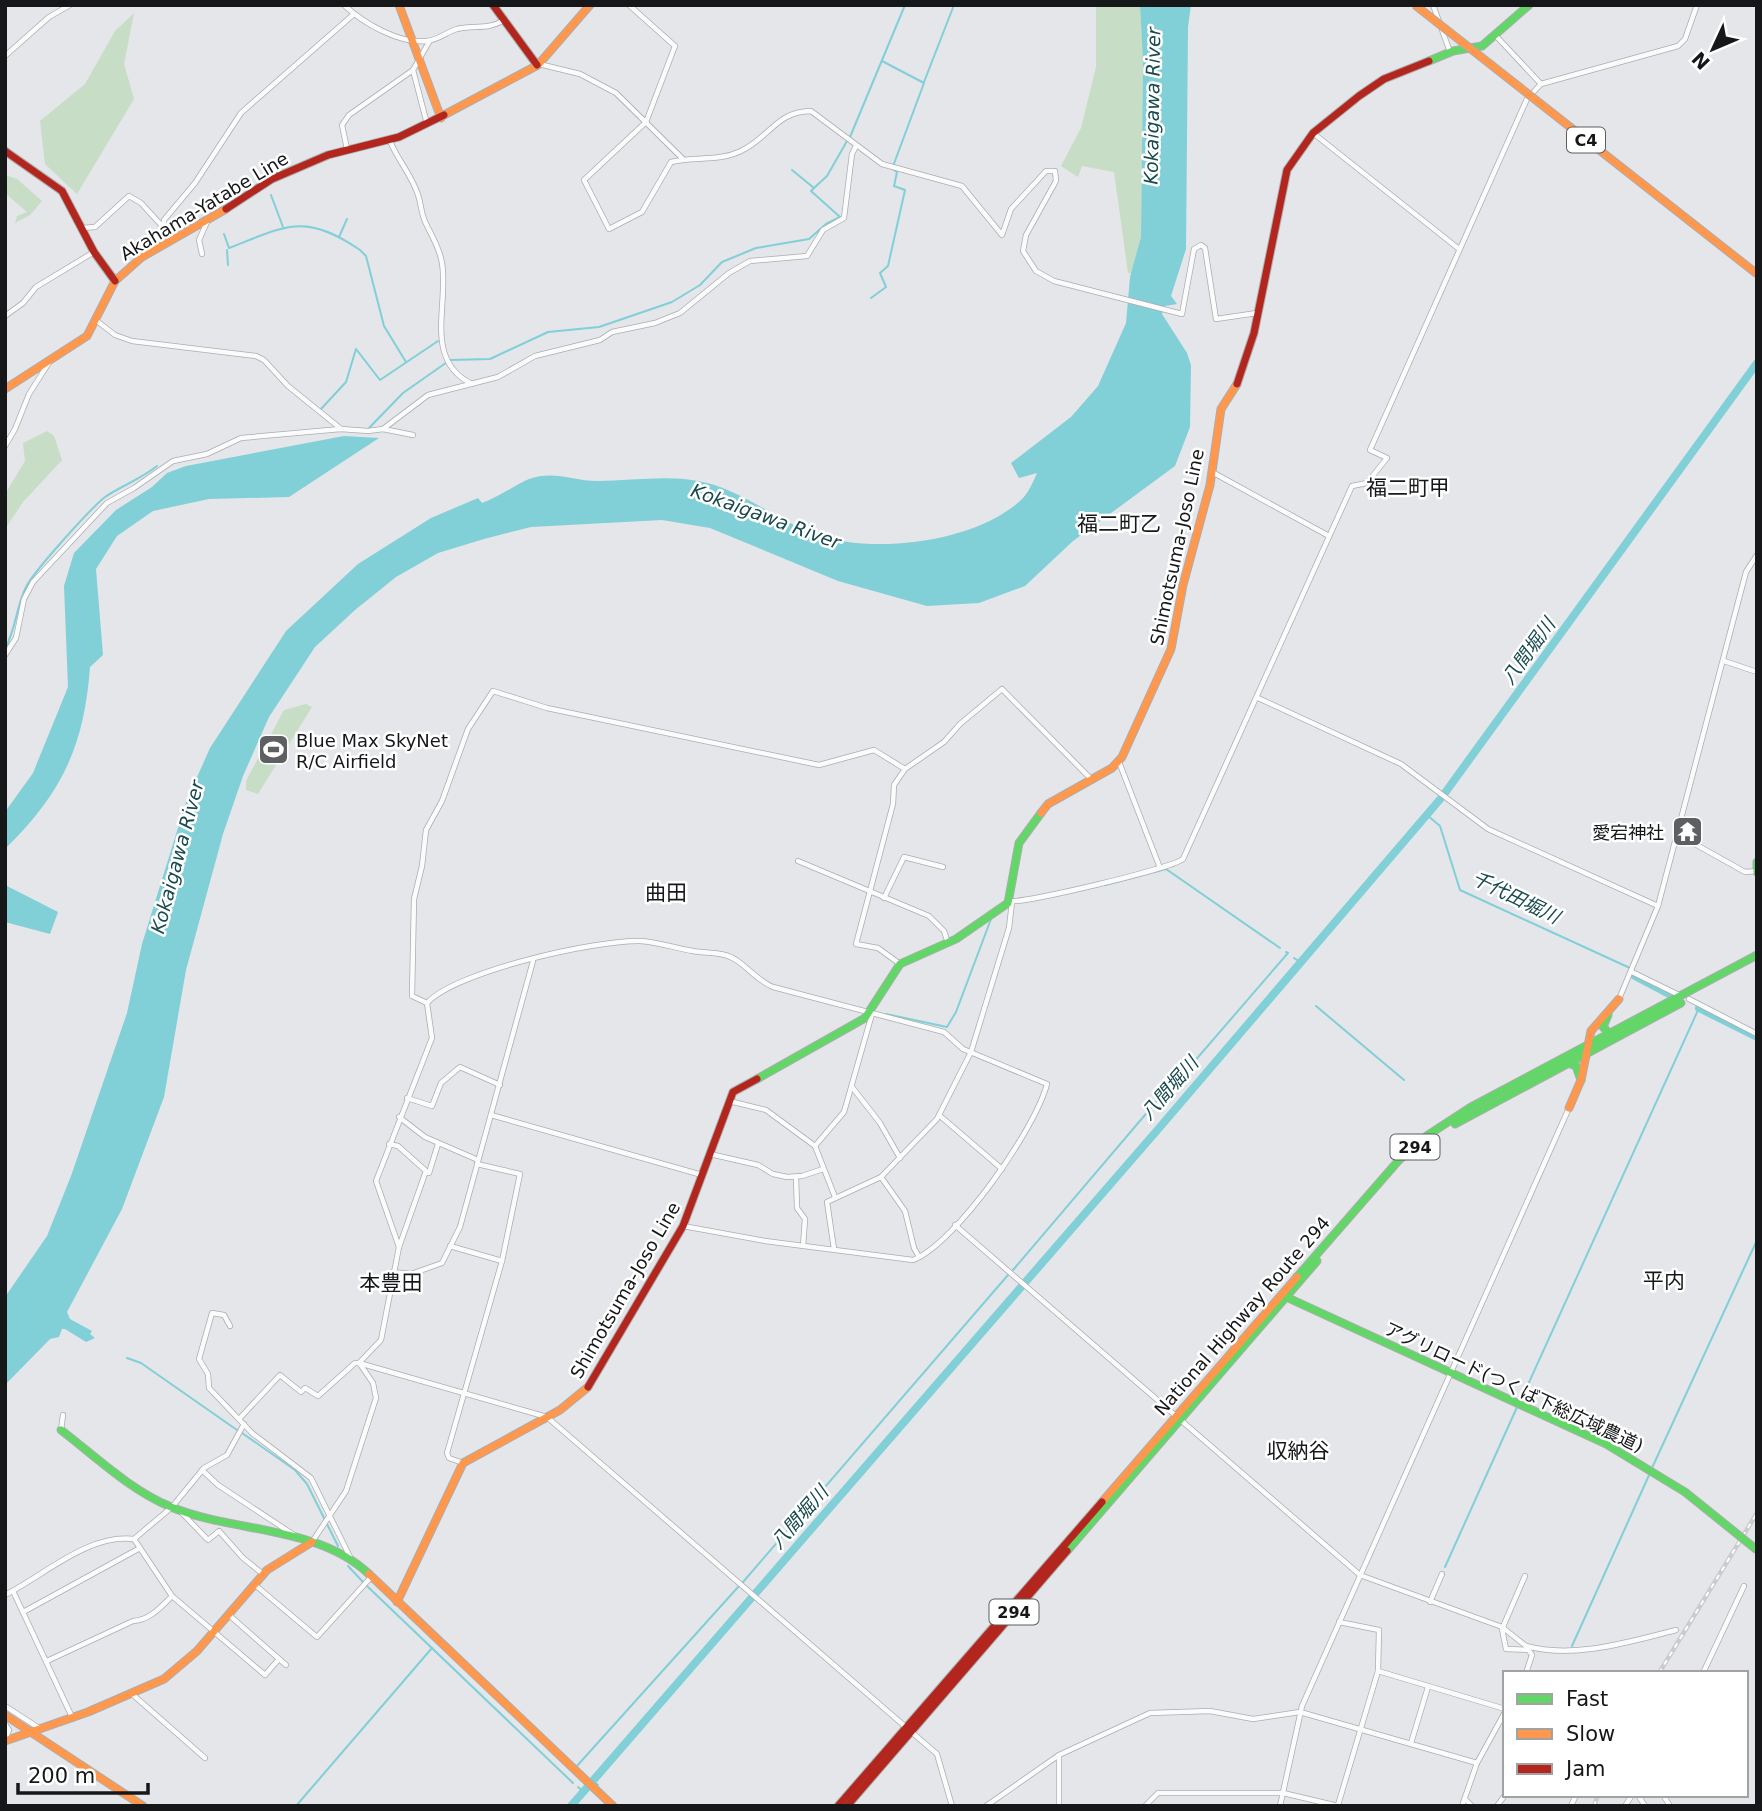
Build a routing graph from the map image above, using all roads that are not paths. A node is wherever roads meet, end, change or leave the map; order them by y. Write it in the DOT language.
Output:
graph roads {
  1 [pos="71,5"];
  2 [pos="344,5"];
  3 [pos="399,5"];
  4 [pos="493,5"];
  5 [pos="590,5"];
  6 [pos="629,5"];
  7 [pos="1415,5"];
  8 [pos="1433,5"];
  9 [pos="1529,5"];
  10 [pos="1696,5"];
  11 [pos="354,14"];
  12 [pos="504,20"];
  13 [pos="1496,36"];
  14 [pos="412,40"];
  15 [pos="430,41"];
  16 [pos="1450,52"];
  17 [pos="5,56"];
  18 [pos="419,60"];
  19 [pos="538,64"];
  20 [pos="413,70"];
  21 [pos="1541,84"];
  22 [pos="441,118"];
  23 [pos="646,122"];
  24 [pos="427,125"];
  25 [pos="1313,133"];
  26 [pos="390,141"];
  27 [pos="856,146"];
  28 [pos="348,149"];
  29 [pos="5,151"];
  30 [pos="683,159"];
  31 [pos="208,220"];
  32 [pos="164,226"];
  33 [pos="81,228"];
  34 [pos="174,239"];
  35 [pos="1459,249"];
  36 [pos="94,253"];
  37 [pos="202,254"];
  38 [pos="142,257"];
  39 [pos="1757,274"];
  40 [pos="115,281"];
  41 [pos="1257,313"];
  42 [pos="5,316"];
  43 [pos="97,321"];
  44 [pos="51,360"];
  45 [pos="473,384"];
  46 [pos="5,389"];
  47 [pos="341,429"];
  48 [pos="383,429"];
  49 [pos="413,435"];
  50 [pos="5,446"];
  51 [pos="1212,472"];
  52 [pos="1329,536"];
  53 [pos="1757,555"];
  54 [pos="5,655"];
  55 [pos="1724,661"];
  56 [pos="1757,672"];
  57 [pos="1258,698"];
  58 [pos="1119,762"];
  59 [pos="905,769"];
  60 [pos="1092,779"];
  61 [pos="1677,834"];
  62 [pos="798,861"];
  63 [pos="1757,862"];
  64 [pos="943,867"];
  65 [pos="1160,868"];
  66 [pos="1757,872"];
  67 [pos="869,893"];
  68 [pos="884,898"];
  69 [pos="1011,902"];
  70 [pos="1658,906"];
  71 [pos="948,943"];
  72 [pos="1757,955"];
  73 [pos="534,960"];
  74 [pos="1757,962"];
  75 [pos="900,964"];
  76 [pos="1633,972"];
  77 [pos="1685,997"];
  78 [pos="1619,999"];
  79 [pos="427,1003"];
  80 [pos="871,1013"];
  81 [pos="1608,1016"];
  82 [pos="1608,1033"];
  83 [pos="1757,1034"];
  84 [pos="1586,1045"];
  85 [pos="971,1052"];
  86 [pos="1585,1054"];
  87 [pos="1568,1063"];
  88 [pos="1581,1080"];
  89 [pos="500,1085"];
  90 [pos="852,1086"];
  91 [pos="407,1098"];
  92 [pos="728,1101"];
  93 [pos="1569,1108"];
  94 [pos="491,1115"];
  95 [pos="939,1115"];
  96 [pos="399,1117"];
  97 [pos="389,1144"];
  98 [pos="438,1144"];
  99 [pos="815,1146"];
  100 [pos="709,1154"];
  101 [pos="900,1158"];
  102 [pos="478,1162"];
  103 [pos="823,1169"];
  104 [pos="1002,1169"];
  105 [pos="426,1171"];
  106 [pos="702,1175"];
  107 [pos="796,1177"];
  108 [pos="881,1177"];
  109 [pos="835,1197"];
  110 [pos="955,1224"];
  111 [pos="683,1226"];
  112 [pos="803,1245"];
  113 [pos="450,1246"];
  114 [pos="399,1247"];
  115 [pos="834,1249"];
  116 [pos="919,1257"];
  117 [pos="502,1261"];
  118 [pos="394,1272"];
  119 [pos="1283,1296"];
  120 [pos="230,1326"];
  121 [pos="359,1363"];
  122 [pos="1450,1374"];
  123 [pos="464,1394"];
  124 [pos="63,1415"];
  125 [pos="547,1417"];
  126 [pos="1178,1418"];
  127 [pos="239,1419"];
  128 [pos="242,1426"];
  129 [pos="61,1430"];
  130 [pos="463,1463"];
  131 [pos="202,1470"];
  132 [pos="175,1508"];
  133 [pos="330,1518"];
  134 [pos="294,1535"];
  135 [pos="134,1539"];
  136 [pos="312,1542"];
  137 [pos="140,1548"];
  138 [pos="1757,1550"];
  139 [pos="351,1560"];
  140 [pos="263,1574"];
  141 [pos="1442,1574"];
  142 [pos="1360,1575"];
  143 [pos="1525,1576"];
  144 [pos="370,1579"];
  145 [pos="254,1584"];
  146 [pos="1744,1587"];
  147 [pos="13,1591"];
  148 [pos="5,1595"];
  149 [pos="172,1596"];
  150 [pos="397,1602"];
  151 [pos="1430,1602"];
  152 [pos="25,1611"];
  153 [pos="229,1615"];
  154 [pos="1339,1622"];
  155 [pos="1502,1627"];
  156 [pos="1676,1630"];
  157 [pos="214,1632"];
  158 [pos="1527,1648"];
  159 [pos="279,1659"];
  160 [pos="47,1661"];
  161 [pos="286,1665"];
  162 [pos="1378,1671"];
  163 [pos="1527,1671"];
  164 [pos="1704,1671"];
  165 [pos="1428,1686"];
  166 [pos="132,1694"];
  167 [pos="5,1706"];
  168 [pos="1503,1709"];
  169 [pos="1300,1712"];
  170 [pos="1503,1714"];
  171 [pos="5,1715"];
  172 [pos="72,1717"];
  173 [pos="5,1724"];
  174 [pos="40,1728"];
  175 [pos="909,1728"];
  176 [pos="1361,1729"];
  177 [pos="30,1731"];
  178 [pos="5,1740"];
  179 [pos="1411,1743"];
  180 [pos="1059,1755"];
  181 [pos="205,1758"];
  182 [pos="1477,1763"];
  183 [pos="1283,1793"];
  184 [pos="1464,1798"];
  185 [pos="143,1806"];
  186 [pos="613,1806"];
  187 [pos="838,1806"];
  188 [pos="847,1806"];
  189 [pos="952,1806"];
  190 [pos="986,1806"];
  191 [pos="1059,1806"];
  192 [pos="1144,1806"];
  193 [pos="1280,1806"];
  194 [pos="1336,1806"];
  195 [pos="1462,1806"];
  196 [pos="1472,1806"];
  1 -- 17 [label="street"];
  2 -- 11 [label="street"];
  3 -- 14 [label="main road"];
  4 -- 12 [label="main road"];
  5 -- 19 [label="main road, Akahama-Yatabe Line"];
  6 -- 23 [label="street"];
  7 -- 39 [label="main road, C4, bridge"];
  8 -- 16 [label="street"];
  9 -- 13 [label="main road, Shimotsuma-Joso Line"];
  10 -- 21 [label="street"];
  11 -- 14 [label="street"];
  11 -- 32 [label="street"];
  12 -- 15 [label="street"];
  12 -- 19 [label="main road"];
  13 -- 16 [label="main road, Shimotsuma-Joso Line"];
  13 -- 21 [label="street"];
  14 -- 15 [label="street"];
  14 -- 18 [label="main road"];
  15 -- 18 [label="street"];
  16 -- 25 [label="main road, Shimotsuma-Joso Line"];
  18 -- 20 [label="street"];
  18 -- 22 [label="main road"];
  19 -- 22 [label="main road, Akahama-Yatabe Line"];
  19 -- 23 [label="street"];
  20 -- 24 [label="street"];
  20 -- 28 [label="street"];
  21 -- 35 [label="street"];
  22 -- 24 [label="main road, Akahama-Yatabe Line"];
  23 -- 30 [label="street"];
  23 -- 30 [label="street"];
  24 -- 26 [label="main road, Akahama-Yatabe Line"];
  25 -- 35 [label="street"];
  25 -- 41 [label="main road, Shimotsuma-Joso Line"];
  26 -- 28 [label="main road, Akahama-Yatabe Line"];
  26 -- 45 [label="street"];
  27 -- 30 [label="street"];
  27 -- 41 [label="street"];
  27 -- 45 [label="street"];
  28 -- 31 [label="main road, Akahama-Yatabe Line"];
  29 -- 33 [label="main road"];
  31 -- 34 [label="main road, Akahama-Yatabe Line"];
  31 -- 37 [label="street"];
  32 -- 33 [label="street"];
  32 -- 34 [label="street"];
  32 -- 38 [label="street"];
  33 -- 36 [label="main road"];
  34 -- 38 [label="main road, Akahama-Yatabe Line"];
  35 -- 52 [label="street"];
  36 -- 40 [label="main road"];
  36 -- 42 [label="street"];
  38 -- 40 [label="main road, Akahama-Yatabe Line"];
  40 -- 43 [label="main road, Akahama-Yatabe Line"];
  41 -- 51 [label="main road, Shimotsuma-Joso Line"];
  43 -- 44 [label="main road, Akahama-Yatabe Line"];
  43 -- 47 [label="street"];
  44 -- 46 [label="main road, Akahama-Yatabe Line"];
  44 -- 50 [label="street"];
  45 -- 48 [label="street"];
  47 -- 48 [label="street"];
  47 -- 54 [label="street"];
  48 -- 49 [label="street"];
  51 -- 52 [label="street"];
  51 -- 58 [label="main road, Shimotsuma-Joso Line"];
  52 -- 57 [label="street"];
  53 -- 55 [label="street"];
  55 -- 56 [label="street"];
  55 -- 61 [label="street"];
  57 -- 65 [label="street"];
  57 -- 70 [label="street"];
  58 -- 60 [label="main road"];
  58 -- 65 [label="street"];
  59 -- 60 [label="street"];
  59 -- 67 [label="street"];
  59 -- 79 [label="street"];
  60 -- 69 [label="main road"];
  61 -- 66 [label="street"];
  61 -- 70 [label="street"];
  62 -- 67 [label="street"];
  63 -- 66 [label="main road"];
  64 -- 68 [label="street"];
  65 -- 69 [label="street"];
  67 -- 68 [label="street"];
  67 -- 75 [label="street"];
  68 -- 71 [label="street"];
  69 -- 71 [label="main road"];
  69 -- 85 [label="street"];
  70 -- 76 [label="street"];
  71 -- 75 [label="main road"];
  72 -- 77 [label="main road, National Highway Route 294 / 294"];
  73 -- 79 [label="street"];
  73 -- 80 [label="street"];
  73 -- 89 [label="street"];
  74 -- 77 [label="main road, National Highway Route 294 / 294"];
  75 -- 80 [label="main road, Shimotsuma-Joso Line"];
  76 -- 77 [label="street"];
  76 -- 78 [label="street"];
  77 -- 82 [label="main road, National Highway Route 294 / 294"];
  77 -- 83 [label="street"];
  77 -- 86 [label="main road, National Highway Route 294 / 294"];
  78 -- 81 [label="main road"];
  79 -- 91 [label="street"];
  80 -- 85 [label="street"];
  80 -- 90 [label="street"];
  80 -- 92 [label="main road, Shimotsuma-Joso Line"];
  81 -- 82 [label="main road"];
  81 -- 84 [label="main road"];
  82 -- 84 [label="main road, National Highway Route 294 / 294"];
  84 -- 86 [label="main road"];
  84 -- 119 [label="main road, National Highway Route 294 / 294"];
  85 -- 95 [label="street"];
  85 -- 104 [label="street"];
  86 -- 87 [label="main road, National Highway Route 294 / 294"];
  86 -- 88 [label="main road"];
  87 -- 88 [label="main road"];
  87 -- 119 [label="main road, National Highway Route 294 / 294"];
  88 -- 93 [label="main road"];
  89 -- 91 [label="street"];
  89 -- 94 [label="street"];
  90 -- 99 [label="street"];
  90 -- 101 [label="street"];
  91 -- 96 [label="street"];
  92 -- 99 [label="street"];
  92 -- 100 [label="main road, Shimotsuma-Joso Line"];
  93 -- 122 [label="street"];
  94 -- 102 [label="street"];
  94 -- 106 [label="street"];
  95 -- 101 [label="street"];
  95 -- 104 [label="street"];
  96 -- 97 [label="street"];
  96 -- 98 [label="street"];
  97 -- 105 [label="street"];
  97 -- 114 [label="street"];
  98 -- 102 [label="street"];
  98 -- 105 [label="street"];
  99 -- 103 [label="street"];
  100 -- 106 [label="main road, Shimotsuma-Joso Line"];
  100 -- 107 [label="street"];
  101 -- 108 [label="street"];
  102 -- 113 [label="street"];
  102 -- 117 [label="street"];
  103 -- 107 [label="street"];
  103 -- 109 [label="street"];
  104 -- 110 [label="street"];
  105 -- 114 [label="street"];
  106 -- 111 [label="main road, Shimotsuma-Joso Line"];
  107 -- 112 [label="street"];
  108 -- 109 [label="street"];
  108 -- 116 [label="street"];
  109 -- 115 [label="street"];
  110 -- 116 [label="street"];
  110 -- 126 [label="street"];
  111 -- 112 [label="street"];
  111 -- 125 [label="main road, Shimotsuma-Joso Line"];
  112 -- 115 [label="street"];
  113 -- 117 [label="street"];
  113 -- 118 [label="street"];
  114 -- 118 [label="street"];
  115 -- 116 [label="street"];
  117 -- 123 [label="street"];
  118 -- 121 [label="street"];
  119 -- 122 [label="main road, アグリロード(つくば下総広域農道)"];
  119 -- 126 [label="main road, National Highway Route 294 / 294"];
  120 -- 127 [label="street"];
  121 -- 123 [label="street"];
  121 -- 127 [label="street"];
  121 -- 133 [label="street"];
  122 -- 138 [label="main road, アグリロード(つくば下総広域農道), bridge"];
  122 -- 142 [label="street"];
  123 -- 125 [label="street"];
  123 -- 130 [label="street"];
  124 -- 129 [label="street"];
  125 -- 130 [label="main road, Shimotsuma-Joso Line"];
  125 -- 175 [label="street"];
  126 -- 142 [label="street"];
  126 -- 175 [label="main road, National Highway Route 294 / 294"];
  127 -- 128 [label="street"];
  128 -- 131 [label="street"];
  128 -- 133 [label="street"];
  129 -- 132 [label="main road"];
  130 -- 150 [label="main road"];
  131 -- 132 [label="street"];
  131 -- 134 [label="street"];
  132 -- 134 [label="main road"];
  132 -- 135 [label="street"];
  132 -- 140 [label="street"];
  133 -- 136 [label="street"];
  133 -- 139 [label="street"];
  134 -- 136 [label="main road"];
  135 -- 137 [label="street"];
  135 -- 147 [label="street"];
  136 -- 139 [label="main road"];
  136 -- 140 [label="main road"];
  137 -- 149 [label="street"];
  137 -- 152 [label="street"];
  139 -- 144 [label="main road"];
  140 -- 145 [label="main road"];
  141 -- 151 [label="street"];
  142 -- 151 [label="street"];
  142 -- 154 [label="street"];
  143 -- 155 [label="street"];
  144 -- 145 [label="street"];
  144 -- 150 [label="main road"];
  145 -- 153 [label="main road"];
  146 -- 164 [label="street"];
  147 -- 148 [label="street"];
  147 -- 152 [label="street"];
  149 -- 157 [label="street"];
  149 -- 160 [label="street"];
  150 -- 186 [label="main road"];
  151 -- 155 [label="street"];
  152 -- 160 [label="street"];
  153 -- 157 [label="main road"];
  153 -- 159 [label="street"];
  154 -- 162 [label="street"];
  154 -- 169 [label="street"];
  155 -- 158 [label="street"];
  155 -- 158 [label="street"];
  156 -- 158 [label="street"];
  157 -- 159 [label="street"];
  157 -- 166 [label="main road"];
  158 -- 163 [label="street"];
  159 -- 161 [label="street"];
  160 -- 172 [label="street"];
  162 -- 165 [label="street"];
  162 -- 176 [label="street"];
  165 -- 168 [label="street"];
  165 -- 179 [label="street"];
  166 -- 172 [label="main road"];
  166 -- 181 [label="street"];
  167 -- 174 [label="street"];
  169 -- 176 [label="street"];
  169 -- 180 [label="street"];
  169 -- 183 [label="street"];
  170 -- 182 [label="street"];
  171 -- 177 [label="main road"];
  172 -- 174 [label="main road"];
  173 -- 178 [label="street"];
  174 -- 177 [label="main road"];
  175 -- 187 [label="main road, National Highway Route 294 / 294"];
  175 -- 188 [label="main road, National Highway Route 294 / 294"];
  175 -- 189 [label="street"];
  176 -- 179 [label="street"];
  176 -- 194 [label="street"];
  177 -- 178 [label="main road"];
  177 -- 185 [label="main road"];
  179 -- 182 [label="street"];
  180 -- 190 [label="street"];
  180 -- 191 [label="street"];
  182 -- 184 [label="street"];
  183 -- 192 [label="street"];
  183 -- 193 [label="street"];
  183 -- 194 [label="street"];
  184 -- 195 [label="street"];
  184 -- 196 [label="street"];
}
